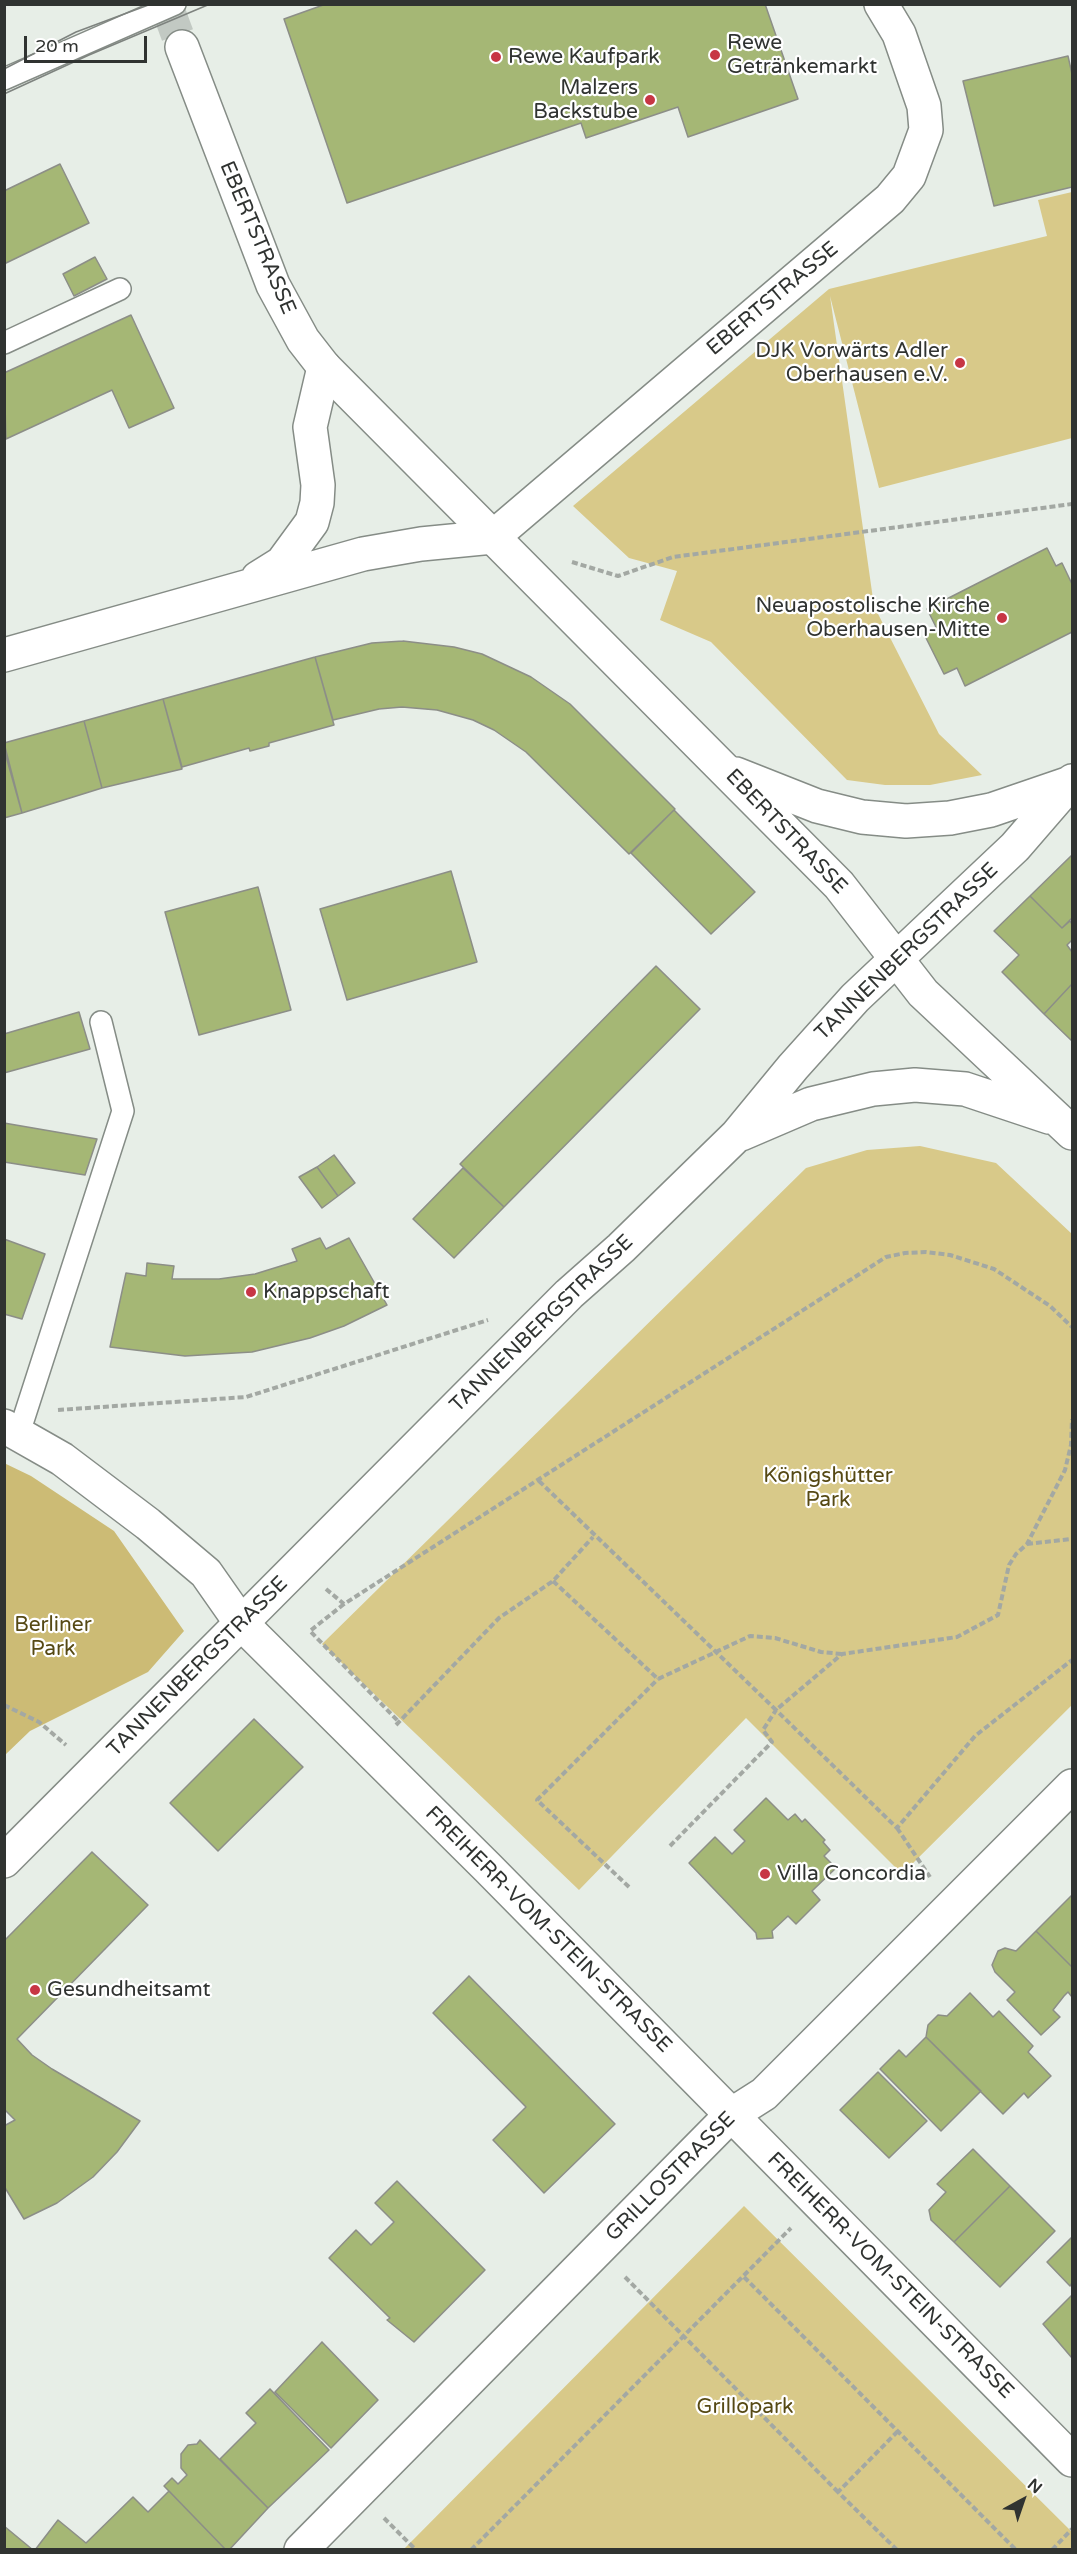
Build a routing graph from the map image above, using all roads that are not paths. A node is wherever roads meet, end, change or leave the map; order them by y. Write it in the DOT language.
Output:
graph roads {
  1 [pos="174,4"];
  2 [pos="881,4"];
  3 [pos="182,47"];
  4 [pos="4,79"];
  5 [pos="120,289"];
  6 [pos="4,343"];
  7 [pos="324,367"];
  8 [pos="492,537"];
  9 [pos="238,590"];
  10 [pos="4,655"];
  11 [pos="723,768"];
  12 [pos="1071,782"];
  13 [pos="895,960"];
  14 [pos="101,1022"];
  15 [pos="1066,1127"];
  16 [pos="737,1135"];
  17 [pos="17,1424"];
  18 [pos="241,1623"];
  19 [pos="1072,1786"];
  20 [pos="4,1861"];
  21 [pos="731,2115"];
  22 [pos="1072,2460"];
  23 [pos="301,2550"];
  1 -- 4 [label="lane"];
  2 -- 8 [label="street, EBERTSTRASSE"];
  3 -- 7 [label="street, EBERTSTRASSE"];
  5 -- 6 [label="lane"];
  7 -- 8 [label="street, EBERTSTRASSE"];
  7 -- 9 [label="street"];
  8 -- 9 [label="street"];
  8 -- 11 [label="street, EBERTSTRASSE"];
  9 -- 10 [label="street"];
  11 -- 12 [label="street"];
  11 -- 13 [label="street, EBERTSTRASSE"];
  12 -- 13 [label="street, TANNENBERGSTRASSE"];
  13 -- 15 [label="street, EBERTSTRASSE"];
  13 -- 16 [label="street, TANNENBERGSTRASSE"];
  14 -- 17 [label="lane"];
  15 -- 16 [label="street"];
  16 -- 18 [label="street, TANNENBERGSTRASSE"];
  17 -- 18 [label="street, FREIHERR-VOM-STEIN-STRASSE"];
  18 -- 20 [label="street, TANNENBERGSTRASSE"];
  18 -- 21 [label="street, FREIHERR-VOM-STEIN-STRASSE"];
  19 -- 21 [label="street, GRILLOSTRASSE"];
  21 -- 22 [label="street, FREIHERR-VOM-STEIN-STRASSE"];
  21 -- 23 [label="street, GRILLOSTRASSE"];
}
